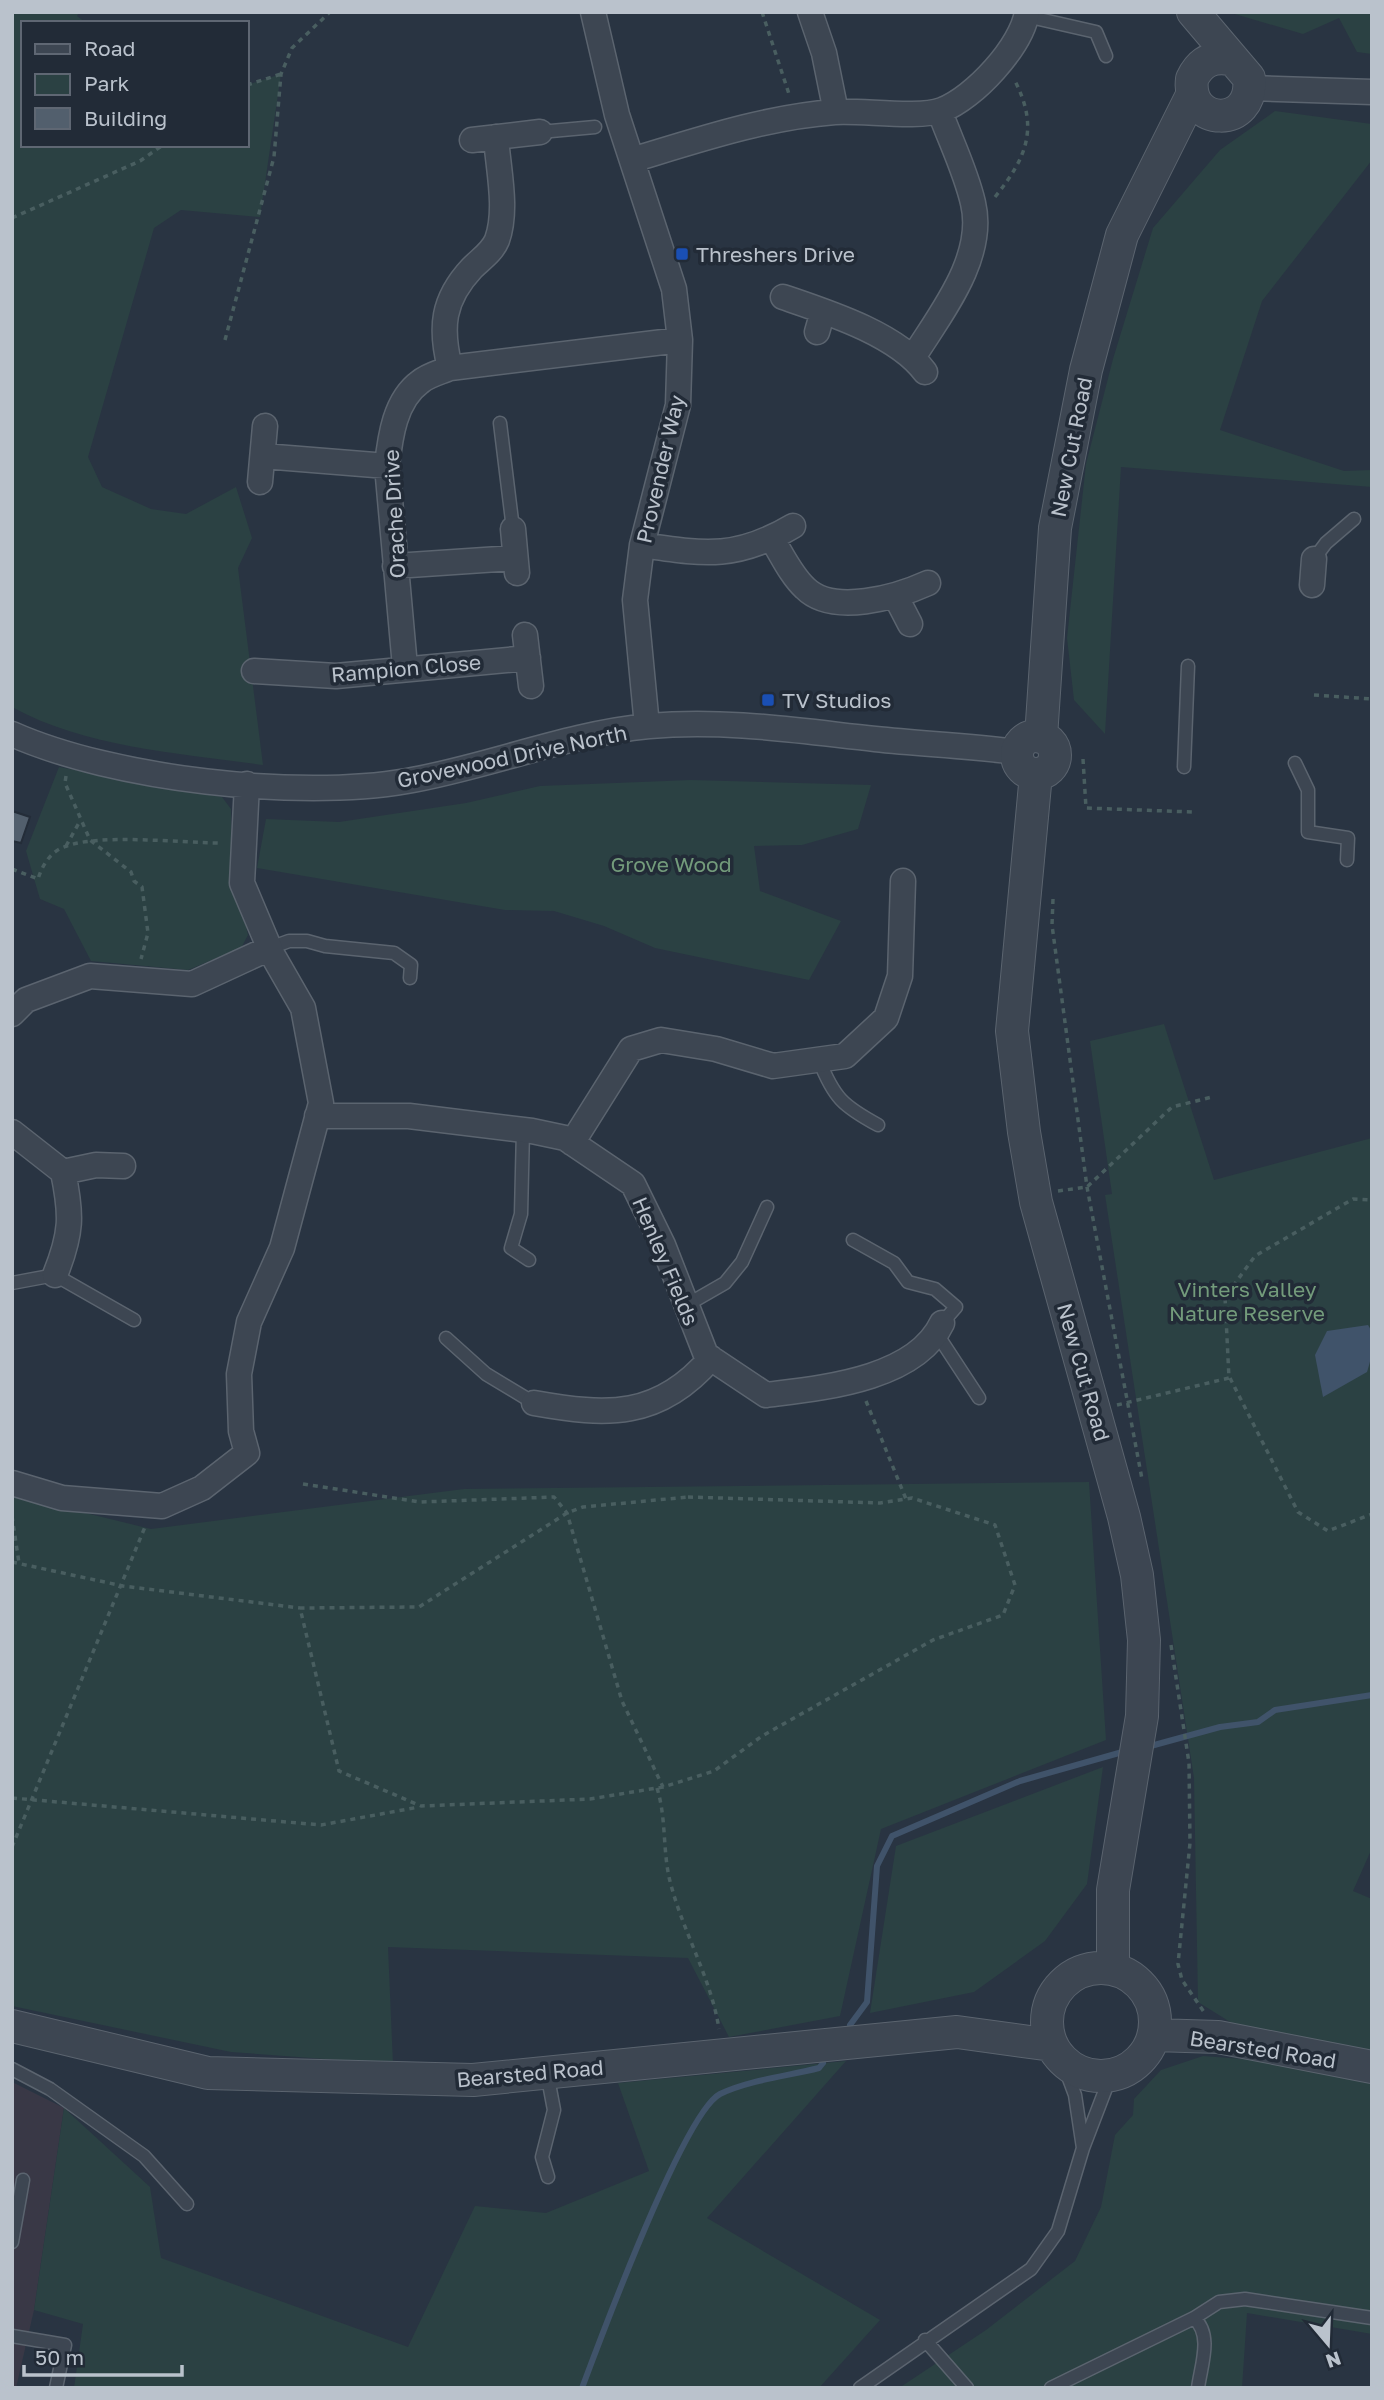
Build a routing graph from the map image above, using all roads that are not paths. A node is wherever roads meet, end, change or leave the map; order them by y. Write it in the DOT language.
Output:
graph roads {
  1 [pos="593,12"];
  2 [pos="1182,12"];
  3 [pos="1193,12"];
  4 [pos="1027,14"];
  5 [pos="816,15"];
  6 [pos="1106,56"];
  7 [pos="1230,59"];
  8 [pos="1194,83"];
  9 [pos="1250,88"];
  10 [pos="1372,92"];
  11 [pos="940,111"];
  12 [pos="836,112"];
  13 [pos="1217,116"];
  14 [pos="595,127"];
  15 [pos="540,132"];
  16 [pos="632,160"];
  17 [pos="1156,170"];
  18 [pos="783,297"];
  19 [pos="680,340"];
  20 [pos="450,368"];
  21 [pos="500,423"];
  22 [pos="265,426"];
  23 [pos="263,456"];
  24 [pos="387,466"];
  25 [pos="260,482"];
  26 [pos="1354,519"];
  27 [pos="513,529"];
  28 [pos="642,545"];
  29 [pos="1314,559"];
  30 [pos="395,566"];
  31 [pos="928,583"];
  32 [pos="1312,585"];
  33 [pos="896,597"];
  34 [pos="910,624"];
  35 [pos="1188,666"];
  36 [pos="405,667"];
  37 [pos="254,671"];
  38 [pos="531,686"];
  39 [pos="647,726"];
  40 [pos="12,734"];
  41 [pos="1031,754"];
  42 [pos="1295,763"];
  43 [pos="1184,766"];
  44 [pos="247,784"];
  45 [pos="1347,860"];
  46 [pos="903,881"];
  47 [pos="270,948"];
  48 [pos="410,978"];
  49 [pos="12,1014"];
  50 [pos="819,1060"];
  51 [pos="317,1116"];
  52 [pos="878,1125"];
  53 [pos="523,1130"];
  54 [pos="12,1132"];
  55 [pos="572,1143"];
  56 [pos="123,1166"];
  57 [pos="63,1172"];
  58 [pos="767,1207"];
  59 [pos="853,1240"];
  60 [pos="529,1260"];
  61 [pos="55,1275"];
  62 [pos="12,1283"];
  63 [pos="685,1306"];
  64 [pos="134,1320"];
  65 [pos="939,1328"];
  66 [pos="446,1338"];
  67 [pos="711,1359"];
  68 [pos="979,1398"];
  69 [pos="534,1403"];
  70 [pos="12,1483"];
  71 [pos="1113,1969"];
  72 [pos="12,2026"];
  73 [pos="1154,2035"];
  74 [pos="1057,2052"];
  75 [pos="1372,2067"];
  76 [pos="12,2069"];
  77 [pos="547,2073"];
  78 [pos="1111,2075"];
  79 [pos="1083,2148"];
  80 [pos="548,2177"];
  81 [pos="23,2179"];
  82 [pos="187,2204"];
  83 [pos="12,2242"];
  84 [pos="1194,2318"];
  85 [pos="1372,2318"];
  86 [pos="12,2336"];
  87 [pos="925,2340"];
  88 [pos="55,2388"];
  89 [pos="860,2388"];
  90 [pos="967,2388"];
  91 [pos="1051,2388"];
  92 [pos="1198,2388"];
  1 -- 16 [label="street, Provender Way"];
  2 -- 8 [label="street"];
  3 -- 7 [label="street"];
  4 -- 6 [label="lane"];
  4 -- 11 [label="street"];
  5 -- 12 [label="street"];
  7 -- 8 [label="street"];
  7 -- 9 [label="street"];
  8 -- 13 [label="street"];
  8 -- 17 [label="street, New Cut Road"];
  9 -- 10 [label="street"];
  9 -- 13 [label="street, New Cut Road"];
  11 -- 12 [label="street"];
  11 -- 18 [label="street"];
  12 -- 16 [label="street"];
  13 -- 17 [label="street, New Cut Road"];
  14 -- 15 [label="lane"];
  15 -- 20 [label="street"];
  16 -- 19 [label="street, Provender Way"];
  17 -- 41 [label="street, New Cut Road"];
  19 -- 20 [label="street, Orache Drive"];
  19 -- 28 [label="street, Provender Way"];
  20 -- 24 [label="street, Orache Drive"];
  21 -- 27 [label="lane"];
  22 -- 23 [label="street"];
  23 -- 24 [label="street"];
  23 -- 25 [label="street"];
  24 -- 30 [label="street, Orache Drive"];
  26 -- 29 [label="lane"];
  27 -- 30 [label="street"];
  28 -- 33 [label="street"];
  28 -- 39 [label="street, Provender Way"];
  29 -- 32 [label="street"];
  30 -- 36 [label="street, Orache Drive"];
  31 -- 33 [label="street"];
  33 -- 34 [label="street"];
  35 -- 43 [label="lane"];
  36 -- 37 [label="street, Rampion Close"];
  36 -- 38 [label="street, Rampion Close"];
  39 -- 41 [label="street, Grovewood Drive North"];
  39 -- 44 [label="street, Grovewood Drive North"];
  40 -- 44 [label="street, Grovewood Drive North"];
  41 -- 71 [label="street, New Cut Road"];
  42 -- 45 [label="lane"];
  44 -- 47 [label="street"];
  46 -- 50 [label="street"];
  47 -- 48 [label="lane"];
  47 -- 49 [label="street"];
  47 -- 51 [label="street"];
  50 -- 52 [label="lane"];
  50 -- 55 [label="street"];
  51 -- 53 [label="street, Henley Fields"];
  51 -- 70 [label="street"];
  53 -- 55 [label="street, Henley Fields"];
  53 -- 60 [label="lane"];
  54 -- 57 [label="street"];
  55 -- 63 [label="street, Henley Fields"];
  56 -- 57 [label="street"];
  57 -- 61 [label="street"];
  58 -- 63 [label="lane"];
  59 -- 65 [label="lane"];
  61 -- 62 [label="lane"];
  61 -- 64 [label="lane"];
  63 -- 67 [label="street, Henley Fields"];
  65 -- 67 [label="street, Henley Fields"];
  65 -- 68 [label="lane"];
  66 -- 69 [label="lane"];
  67 -- 69 [label="street"];
  71 -- 73 [label="street"];
  71 -- 74 [label="street"];
  72 -- 77 [label="street, Bearsted Road"];
  73 -- 75 [label="street, Bearsted Road"];
  73 -- 78 [label="street"];
  74 -- 77 [label="street, Bearsted Road"];
  74 -- 78 [label="street"];
  74 -- 79 [label="lane"];
  76 -- 82 [label="lane"];
  77 -- 80 [label="lane"];
  78 -- 79 [label="lane"];
  79 -- 87 [label="lane"];
  81 -- 83 [label="lane"];
  84 -- 85 [label="lane"];
  84 -- 91 [label="lane"];
  84 -- 92 [label="lane"];
  86 -- 88 [label="lane"];
  87 -- 89 [label="lane"];
  87 -- 90 [label="lane"];
}
